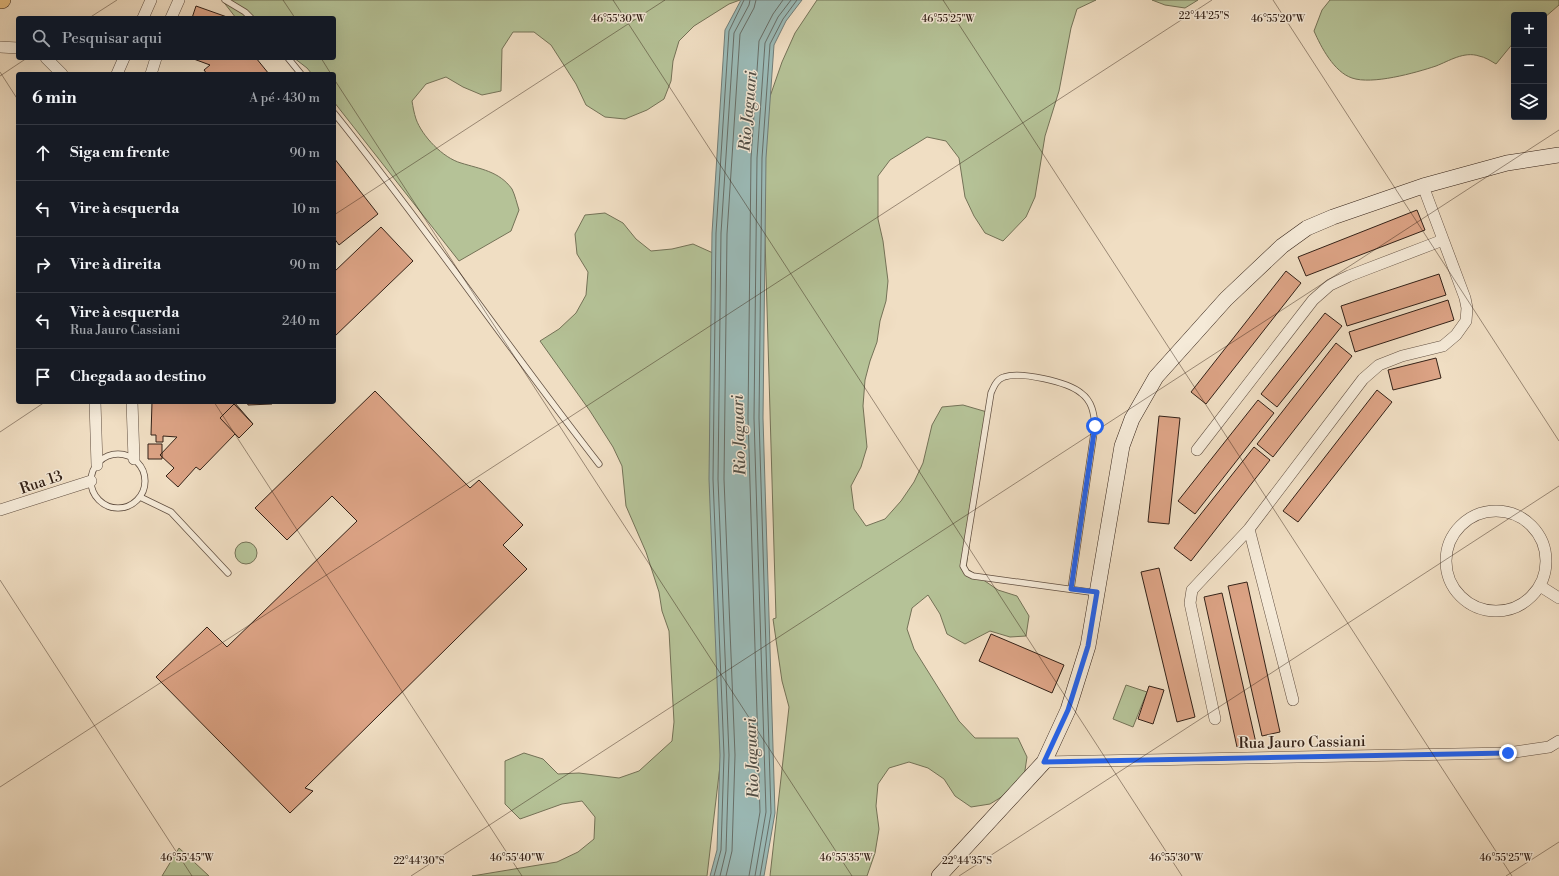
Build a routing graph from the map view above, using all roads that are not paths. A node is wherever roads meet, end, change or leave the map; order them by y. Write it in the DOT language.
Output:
graph roads {
  1 [pos="151,0"];
  2 [pos="179,0"];
  3 [pos="225,0"];
  4 [pos="144,16"];
  5 [pos="172,16"];
  6 [pos="249,16"];
  7 [pos="0,47"];
  8 [pos="16,48"];
  9 [pos="48,60"];
  10 [pos="123,60"];
  11 [pos="155,60"];
  12 [pos="290,60"];
  13 [pos="60,72"];
  14 [pos="118,72"];
  15 [pos="152,72"];
  16 [pos="299,72"];
  17 [pos="336,116"];
  18 [pos="1559,155"];
  19 [pos="1423,186"];
  20 [pos="1443,240"];
  21 [pos="95,404"];
  22 [pos="132,404"];
  23 [pos="1196,450"];
  24 [pos="134,459"];
  25 [pos="599,464"];
  26 [pos="96,465"];
  27 [pos="91,481"];
  28 [pos="140,496"];
  29 [pos="0,510"];
  30 [pos="1249,529"];
  31 [pos="228,573"];
  32 [pos="1540,586"];
  33 [pos="1071,589"];
  34 [pos="1097,592"];
  35 [pos="1559,598"];
  36 [pos="1293,700"];
  37 [pos="1215,719"];
  38 [pos="1559,741"];
  39 [pos="1044,762"];
  40 [pos="939,876"];
  1 -- 4 [label="street"];
  2 -- 5 [label="street"];
  3 -- 6 [label="lane"];
  7 -- 8 [label="street"];
  9 -- 13 [label="street"];
  10 -- 14 [label="street"];
  11 -- 15 [label="street"];
  12 -- 16 [label="lane"];
  17 -- 25 [label="lane"];
  18 -- 19 [label="street"];
  19 -- 20 [label="street"];
  19 -- 34 [label="street"];
  20 -- 23 [label="street"];
  20 -- 30 [label="street"];
  21 -- 26 [label="street"];
  22 -- 24 [label="street"];
  24 -- 26 [label="lane"];
  24 -- 28 [label="lane"];
  26 -- 27 [label="lane"];
  27 -- 28 [label="lane"];
  27 -- 29 [label="street, Rua 13"];
  28 -- 31 [label="lane"];
  30 -- 36 [label="street"];
  30 -- 37 [label="street"];
  32 -- 32 [label="street"];
  32 -- 35 [label="street"];
  33 -- 33 [label="lane"];
  33 -- 34 [label="lane"];
  34 -- 39 [label="street"];
  38 -- 39 [label="street, Rua Jauro Cassiani"];
  39 -- 40 [label="street"];
}
